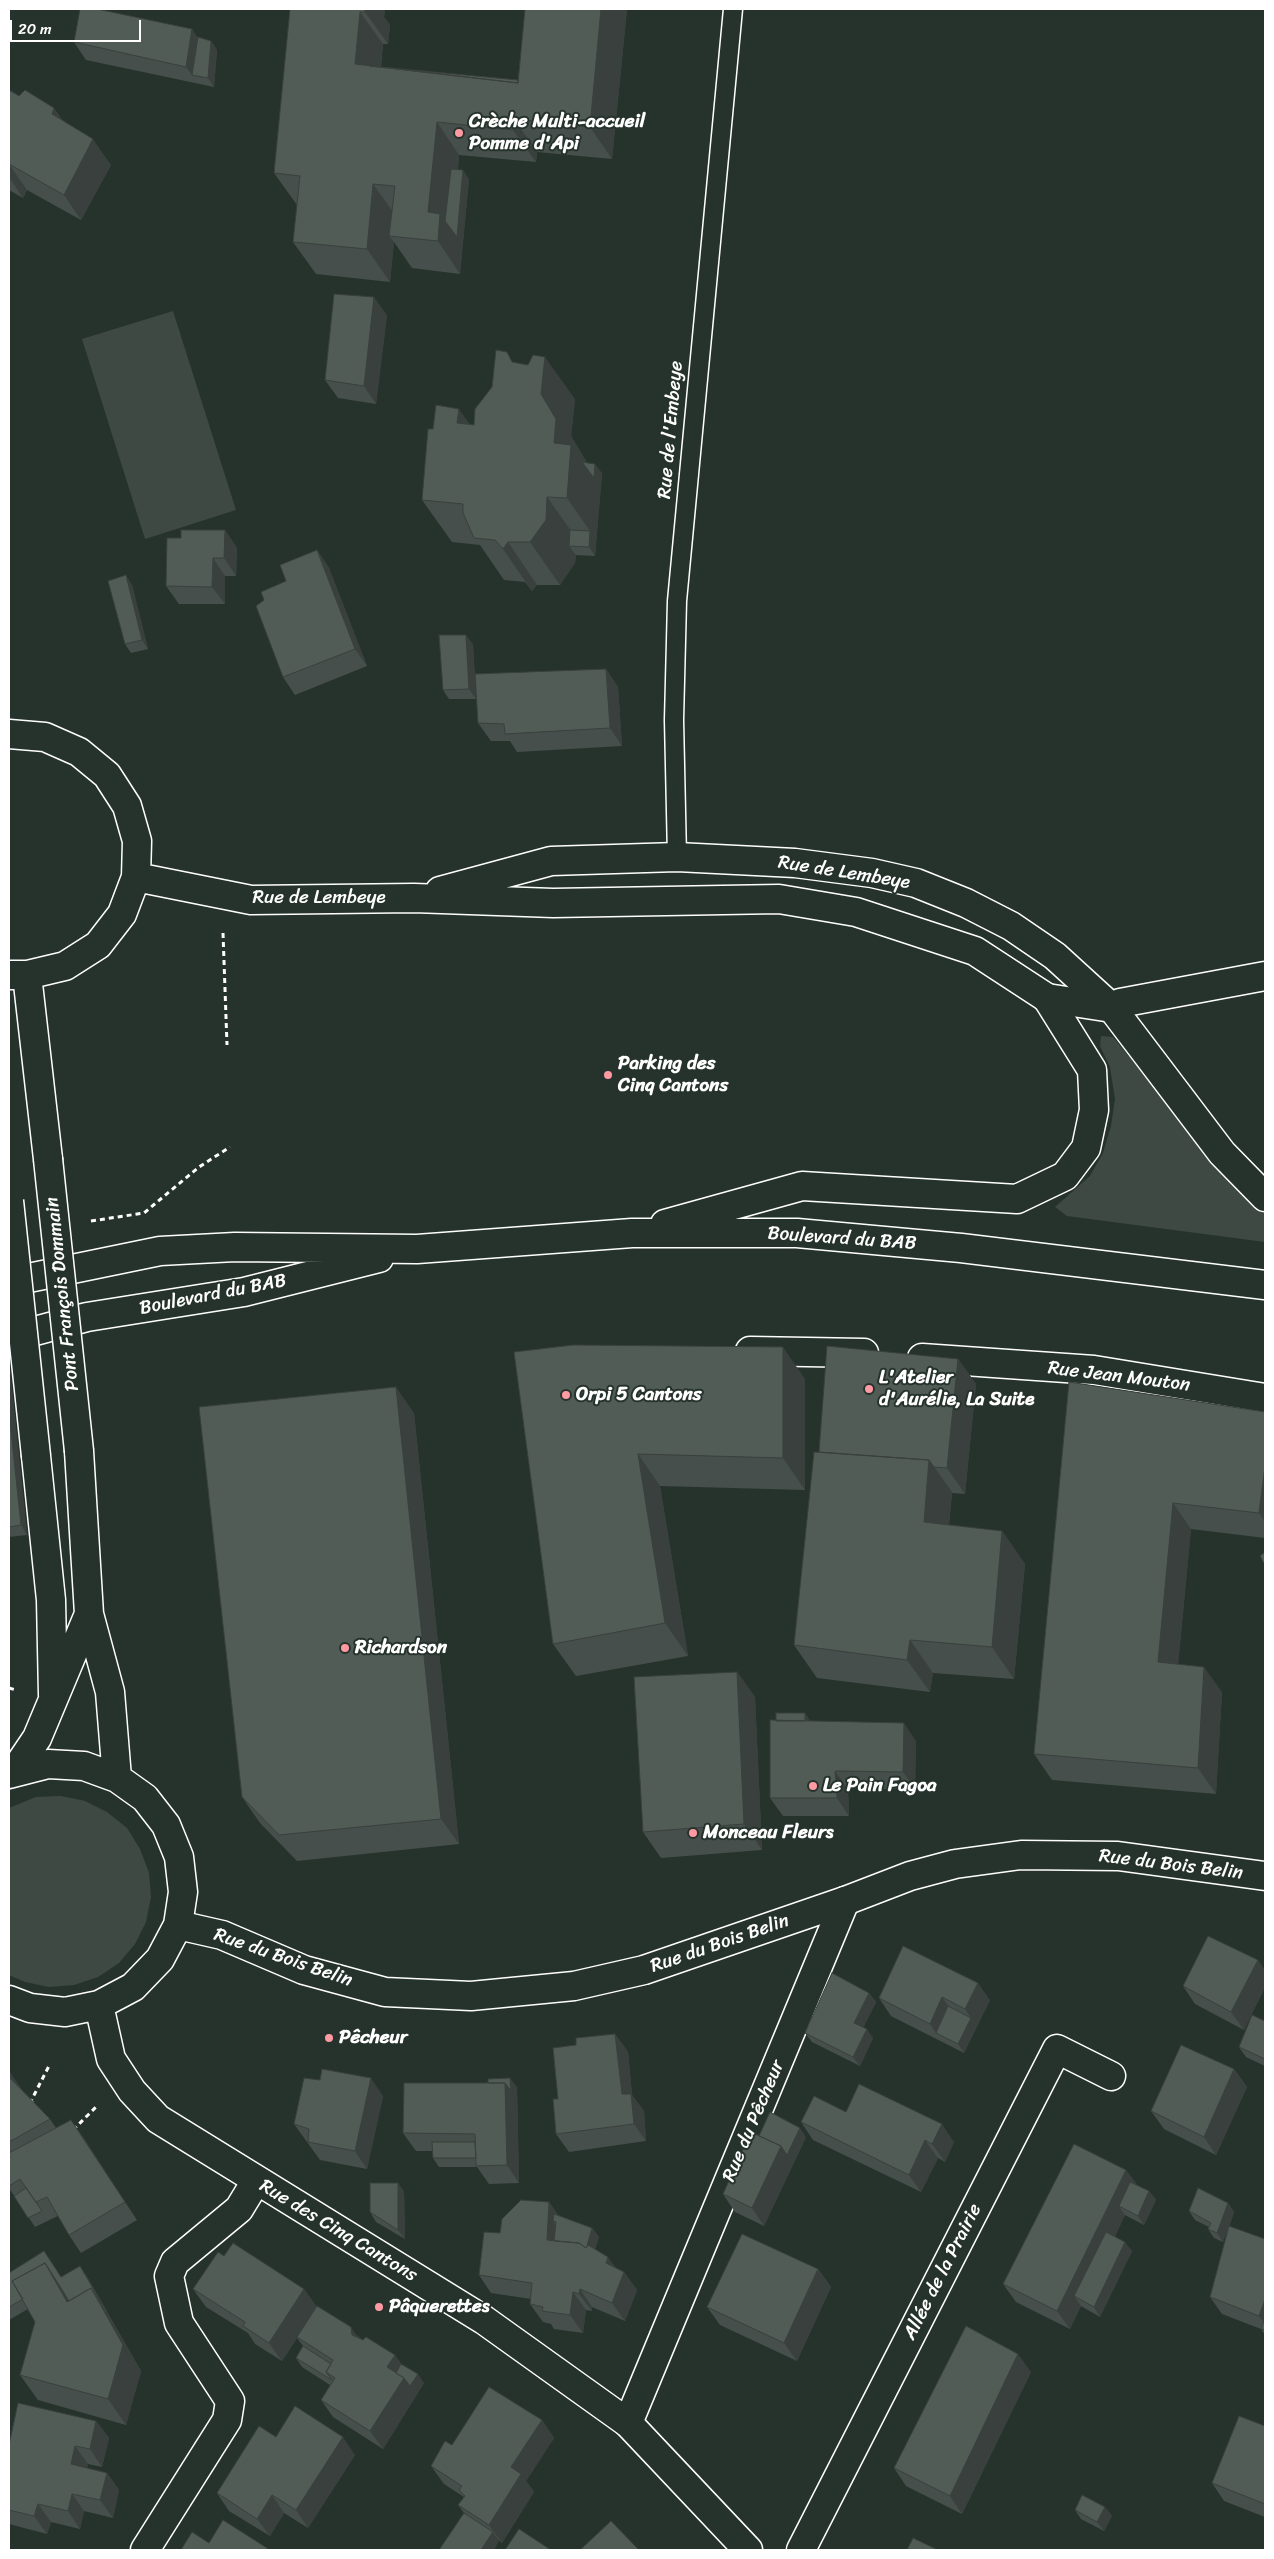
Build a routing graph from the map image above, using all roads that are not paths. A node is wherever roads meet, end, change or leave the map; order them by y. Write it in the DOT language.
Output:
graph roads {
  1 [pos="733,9"];
  2 [pos="9,734"];
  3 [pos="677,857"];
  4 [pos="136,877"];
  5 [pos="414,898"];
  6 [pos="18,975"];
  7 [pos="1265,976"];
  8 [pos="1047,998"];
  9 [pos="1112,1008"];
  10 [pos="1265,1196"];
  11 [pos="9,1201"];
  12 [pos="632,1233"];
  13 [pos="417,1249"];
  14 [pos="1220,1279"];
  15 [pos="9,1282"];
  16 [pos="1265,1285"];
  17 [pos="1265,1293"];
  18 [pos="87,1317"];
  19 [pos="9,1338"];
  20 [pos="721,1351"];
  21 [pos="9,1353"];
  22 [pos="1265,1398"];
  23 [pos="89,1614"];
  24 [pos="53,1695"];
  25 [pos="11,1773"];
  26 [pos="117,1778"];
  27 [pos="1265,1876"];
  28 [pos="845,1901"];
  29 [pos="178,1925"];
  30 [pos="9,2000"];
  31 [pos="99,2006"];
  32 [pos="1111,2076"];
  33 [pos="256,2182"];
  34 [pos="628,2423"];
  35 [pos="145,2550"];
  36 [pos="748,2550"];
  37 [pos="801,2550"];
  1 -- 3 [label="lane, Rue de l'Embeye"];
  2 -- 4 [label="main road"];
  3 -- 5 [label="main road, Rue de Lembeye"];
  3 -- 9 [label="main road, Rue de Lembeye"];
  4 -- 5 [label="main road, Rue de Lembeye"];
  4 -- 6 [label="main road"];
  5 -- 8 [label="main road, Rue de Lembeye"];
  6 -- 23 [label="main road, Pont François Dommain, bridge"];
  7 -- 9 [label="main road"];
  8 -- 9 [label="main road"];
  8 -- 12 [label="main road"];
  9 -- 10 [label="main road, Rue de Lembeye"];
  11 -- 24 [label="main road, Pont François Dommain, bridge"];
  12 -- 13 [label="main road, Boulevard du BAB"];
  12 -- 14 [label="main road, Boulevard du BAB"];
  13 -- 15 [label="main road, Boulevard du BAB"];
  13 -- 18 [label="main road, Boulevard du BAB"];
  14 -- 16 [label="main road, Boulevard du BAB"];
  14 -- 17 [label="main road"];
  18 -- 19 [label="main road, Boulevard du BAB"];
  18 -- 21 [label="main road"];
  20 -- 22 [label="main road, Rue Jean Mouton"];
  23 -- 24 [label="main road, Pont François Dommain"];
  23 -- 26 [label="main road, Pont François Dommain"];
  24 -- 25 [label="main road, Pont François Dommain"];
  25 -- 26 [label="main road"];
  26 -- 29 [label="main road"];
  27 -- 28 [label="main road, Rue du Bois Belin"];
  28 -- 29 [label="main road, Rue du Bois Belin"];
  28 -- 34 [label="main road, Rue du Pêcheur"];
  29 -- 31 [label="main road"];
  30 -- 31 [label="main road"];
  31 -- 33 [label="main road, Rue des Cinq Cantons"];
  32 -- 37 [label="main road, Allée de la Prairie"];
  33 -- 34 [label="main road, Rue des Cinq Cantons"];
  33 -- 35 [label="main road"];
  34 -- 36 [label="main road, Rue des Cinq Cantons"];
}
